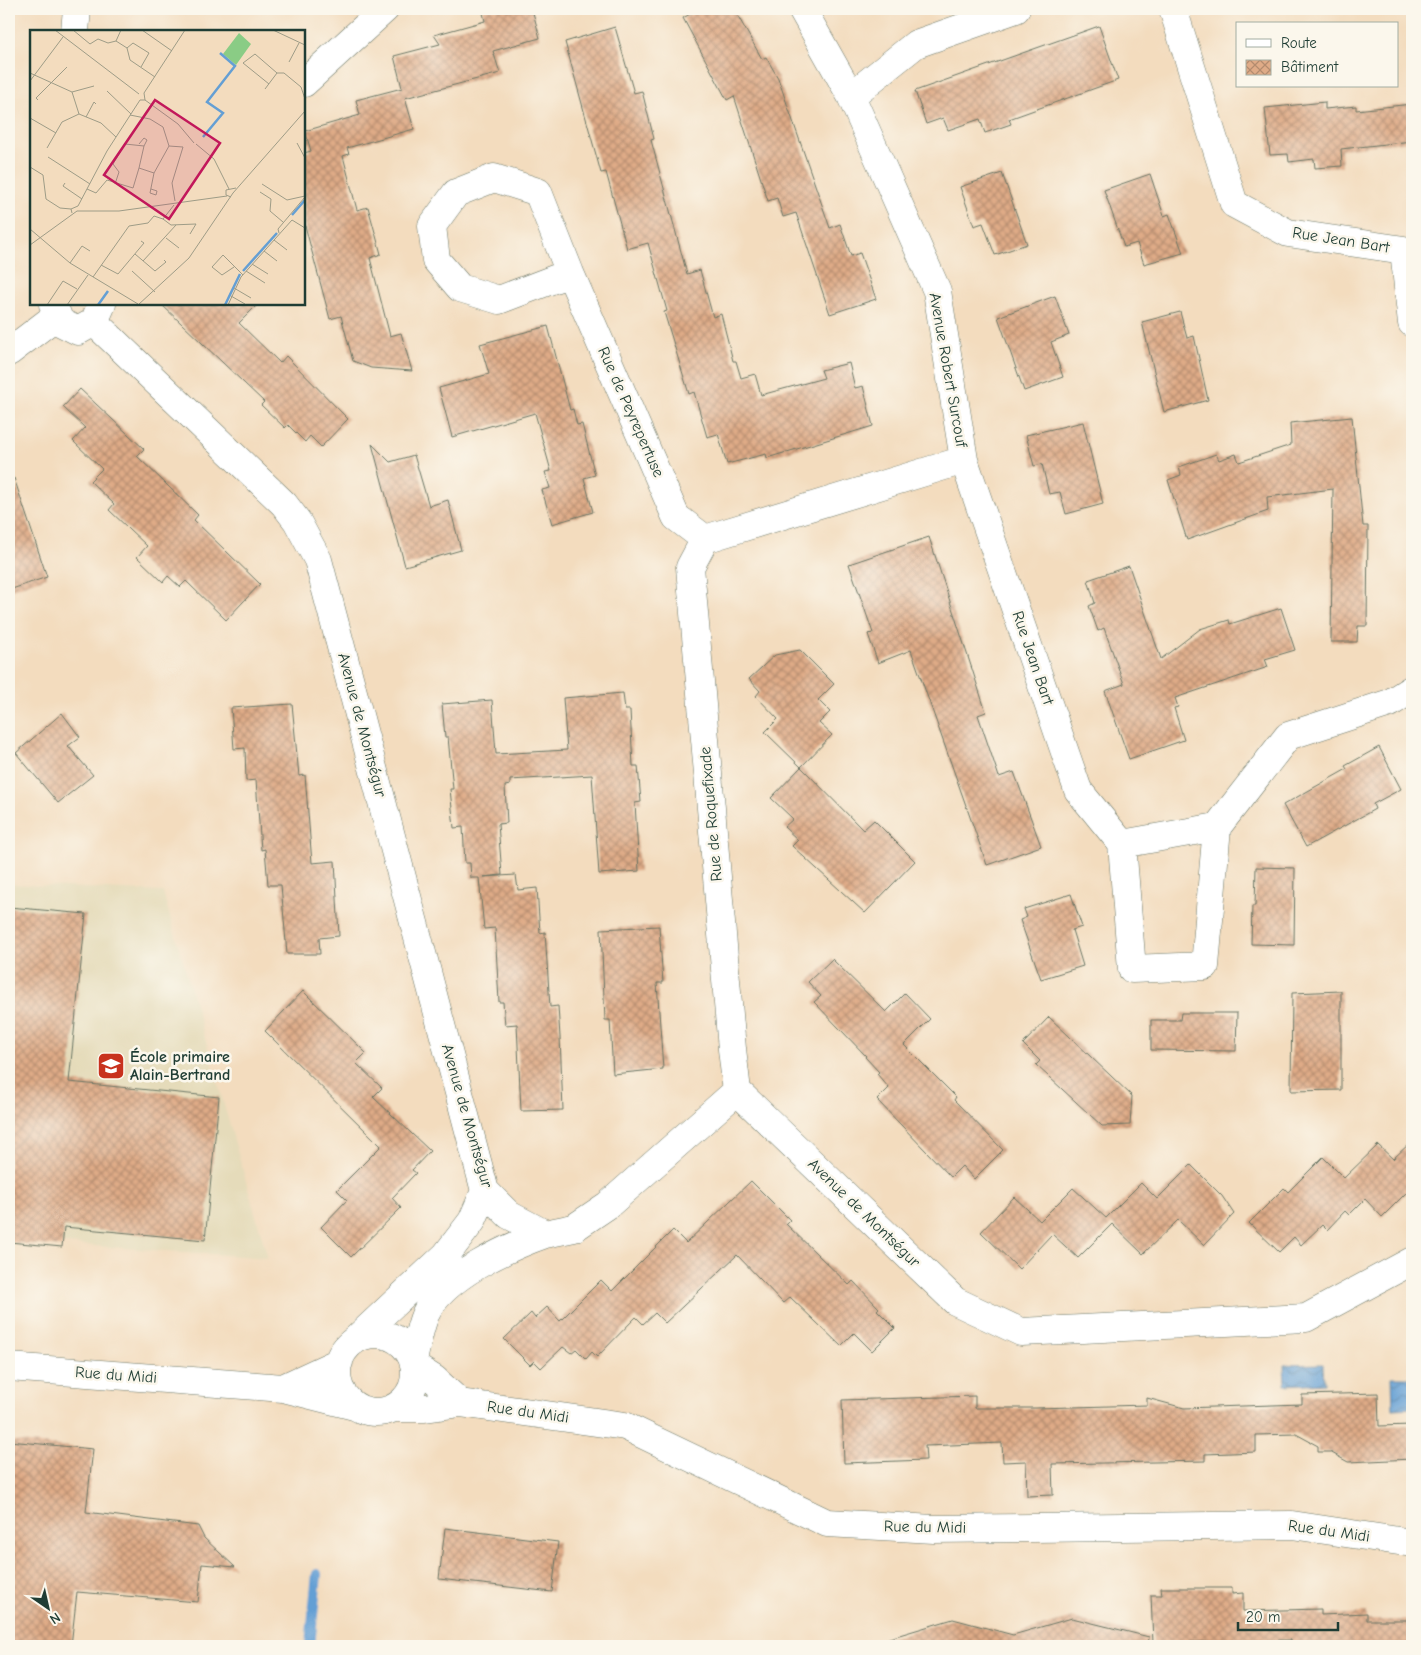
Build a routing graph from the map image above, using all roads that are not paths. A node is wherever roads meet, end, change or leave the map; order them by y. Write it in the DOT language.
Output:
graph roads {
  1 [pos="77,9"];
  2 [pos="385,9"];
  3 [pos="802,9"];
  4 [pos="1016,9"];
  5 [pos="1173,9"];
  6 [pos="74,30"];
  7 [pos="305,82"];
  8 [pos="850,96"];
  9 [pos="570,273"];
  10 [pos="55,310"];
  11 [pos="98,313"];
  12 [pos="1412,324"];
  13 [pos="9,352"];
  14 [pos="964,460"];
  15 [pos="705,539"];
  16 [pos="1412,689"];
  17 [pos="1218,827"];
  18 [pos="1122,844"];
  19 [pos="737,1091"];
  20 [pos="486,1192"];
  21 [pos="545,1234"];
  22 [pos="1412,1261"];
  23 [pos="346,1352"];
  24 [pos="414,1363"];
  25 [pos="9,1367"];
  26 [pos="283,1388"];
  27 [pos="460,1403"];
  28 [pos="354,1406"];
  29 [pos="395,1408"];
  30 [pos="1412,1543"];
  1 -- 6 [label="street"];
  2 -- 7 [label="street"];
  3 -- 8 [label="street, Avenue Robert Surcouf"];
  4 -- 8 [label="street"];
  5 -- 12 [label="street, Rue Jean Bart"];
  8 -- 14 [label="street, Avenue Robert Surcouf"];
  9 -- 9 [label="street"];
  9 -- 15 [label="street, Rue de Peyrepertuse"];
  10 -- 11 [label="street"];
  10 -- 13 [label="street"];
  11 -- 20 [label="street, Avenue de Montségur"];
  14 -- 15 [label="street, Avenue Robert Surcouf"];
  14 -- 18 [label="street, Rue Jean Bart"];
  15 -- 19 [label="street, Rue de Roquefixade"];
  16 -- 17 [label="street"];
  17 -- 18 [label="street"];
  17 -- 18 [label="street"];
  19 -- 21 [label="street"];
  19 -- 22 [label="street, Avenue de Montségur"];
  20 -- 21 [label="street, Avenue de Montségur"];
  20 -- 23 [label="street"];
  21 -- 24 [label="street"];
  23 -- 24 [label="street, Rue du Midi"];
  23 -- 26 [label="street, Rue du Midi"];
  23 -- 28 [label="street"];
  24 -- 27 [label="street, Rue du Midi"];
  24 -- 29 [label="street"];
  25 -- 26 [label="street, Rue du Midi"];
  26 -- 28 [label="street, Rue du Midi"];
  27 -- 29 [label="street, Rue du Midi"];
  27 -- 30 [label="street, Rue du Midi"];
  28 -- 29 [label="street, Rue du Midi"];
}
